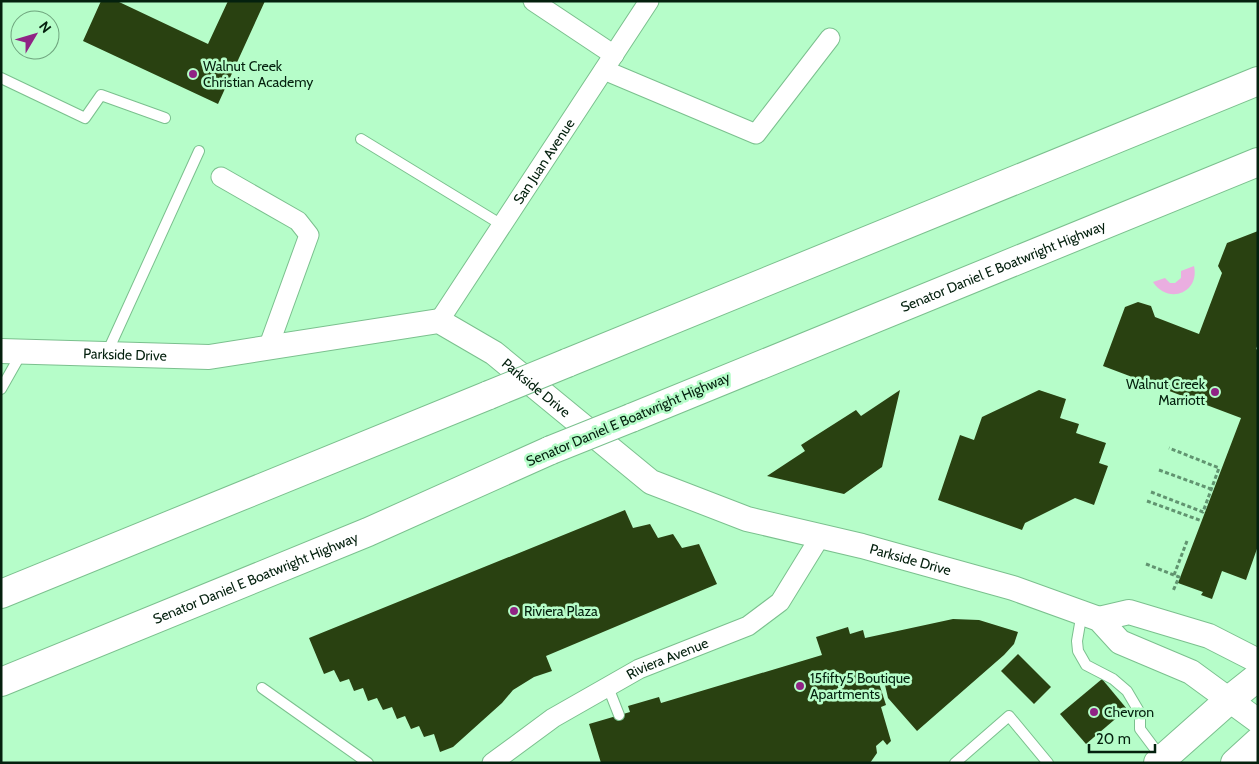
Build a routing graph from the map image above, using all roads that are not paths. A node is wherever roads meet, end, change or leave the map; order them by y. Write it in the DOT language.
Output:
graph roads {
  1 [pos="533,1"];
  2 [pos="649,1"];
  3 [pos="830,38"];
  4 [pos="609,63"];
  5 [pos="1,78"];
  6 [pos="1258,81"];
  7 [pos="165,118"];
  8 [pos="360,139"];
  9 [pos="199,151"];
  10 [pos="1258,162"];
  11 [pos="221,177"];
  12 [pos="502,226"];
  13 [pos="439,321"];
  14 [pos="268,348"];
  15 [pos="12,351"];
  16 [pos="107,354"];
  17 [pos="1,389"];
  18 [pos="820,537"];
  19 [pos="84,560"];
  20 [pos="1,581"];
  21 [pos="1,594"];
  22 [pos="1091,616"];
  23 [pos="1258,661"];
  24 [pos="1258,677"];
  25 [pos="1,682"];
  26 [pos="608,687"];
  27 [pos="262,688"];
  28 [pos="1229,700"];
  29 [pos="619,715"];
  30 [pos="1258,721"];
  31 [pos="1258,742"];
  32 [pos="1161,761"];
  33 [pos="368,763"];
  34 [pos="492,763"];
  35 [pos="954,763"];
  36 [pos="1048,763"];
  37 [pos="1235,763"];
  1 -- 4 [label="street"];
  2 -- 4 [label="street, San Juan Avenue"];
  3 -- 4 [label="street"];
  4 -- 12 [label="street, San Juan Avenue"];
  5 -- 7 [label="lane"];
  6 -- 19 [label="main road, bridge"];
  8 -- 12 [label="lane"];
  9 -- 16 [label="lane"];
  10 -- 25 [label="main road, Senator Daniel E Boatwright Highway, bridge"];
  11 -- 14 [label="street"];
  12 -- 13 [label="street, San Juan Avenue"];
  13 -- 14 [label="street, Parkside Drive"];
  13 -- 18 [label="street, Parkside Drive"];
  14 -- 16 [label="street, Parkside Drive"];
  15 -- 16 [label="street, Parkside Drive"];
  15 -- 17 [label="lane"];
  18 -- 22 [label="street, Parkside Drive"];
  18 -- 26 [label="street, Riviera Avenue"];
  19 -- 20 [label="main road"];
  19 -- 21 [label="main road"];
  22 -- 23 [label="street"];
  22 -- 28 [label="street, Parkside Drive"];
  22 -- 32 [label="lane"];
  24 -- 28 [label="main road"];
  26 -- 29 [label="lane"];
  26 -- 34 [label="street, Riviera Avenue"];
  27 -- 33 [label="lane"];
  28 -- 30 [label="street, Parkside Drive"];
  28 -- 32 [label="main road"];
  31 -- 37 [label="main road"];
  35 -- 36 [label="lane"];
}
